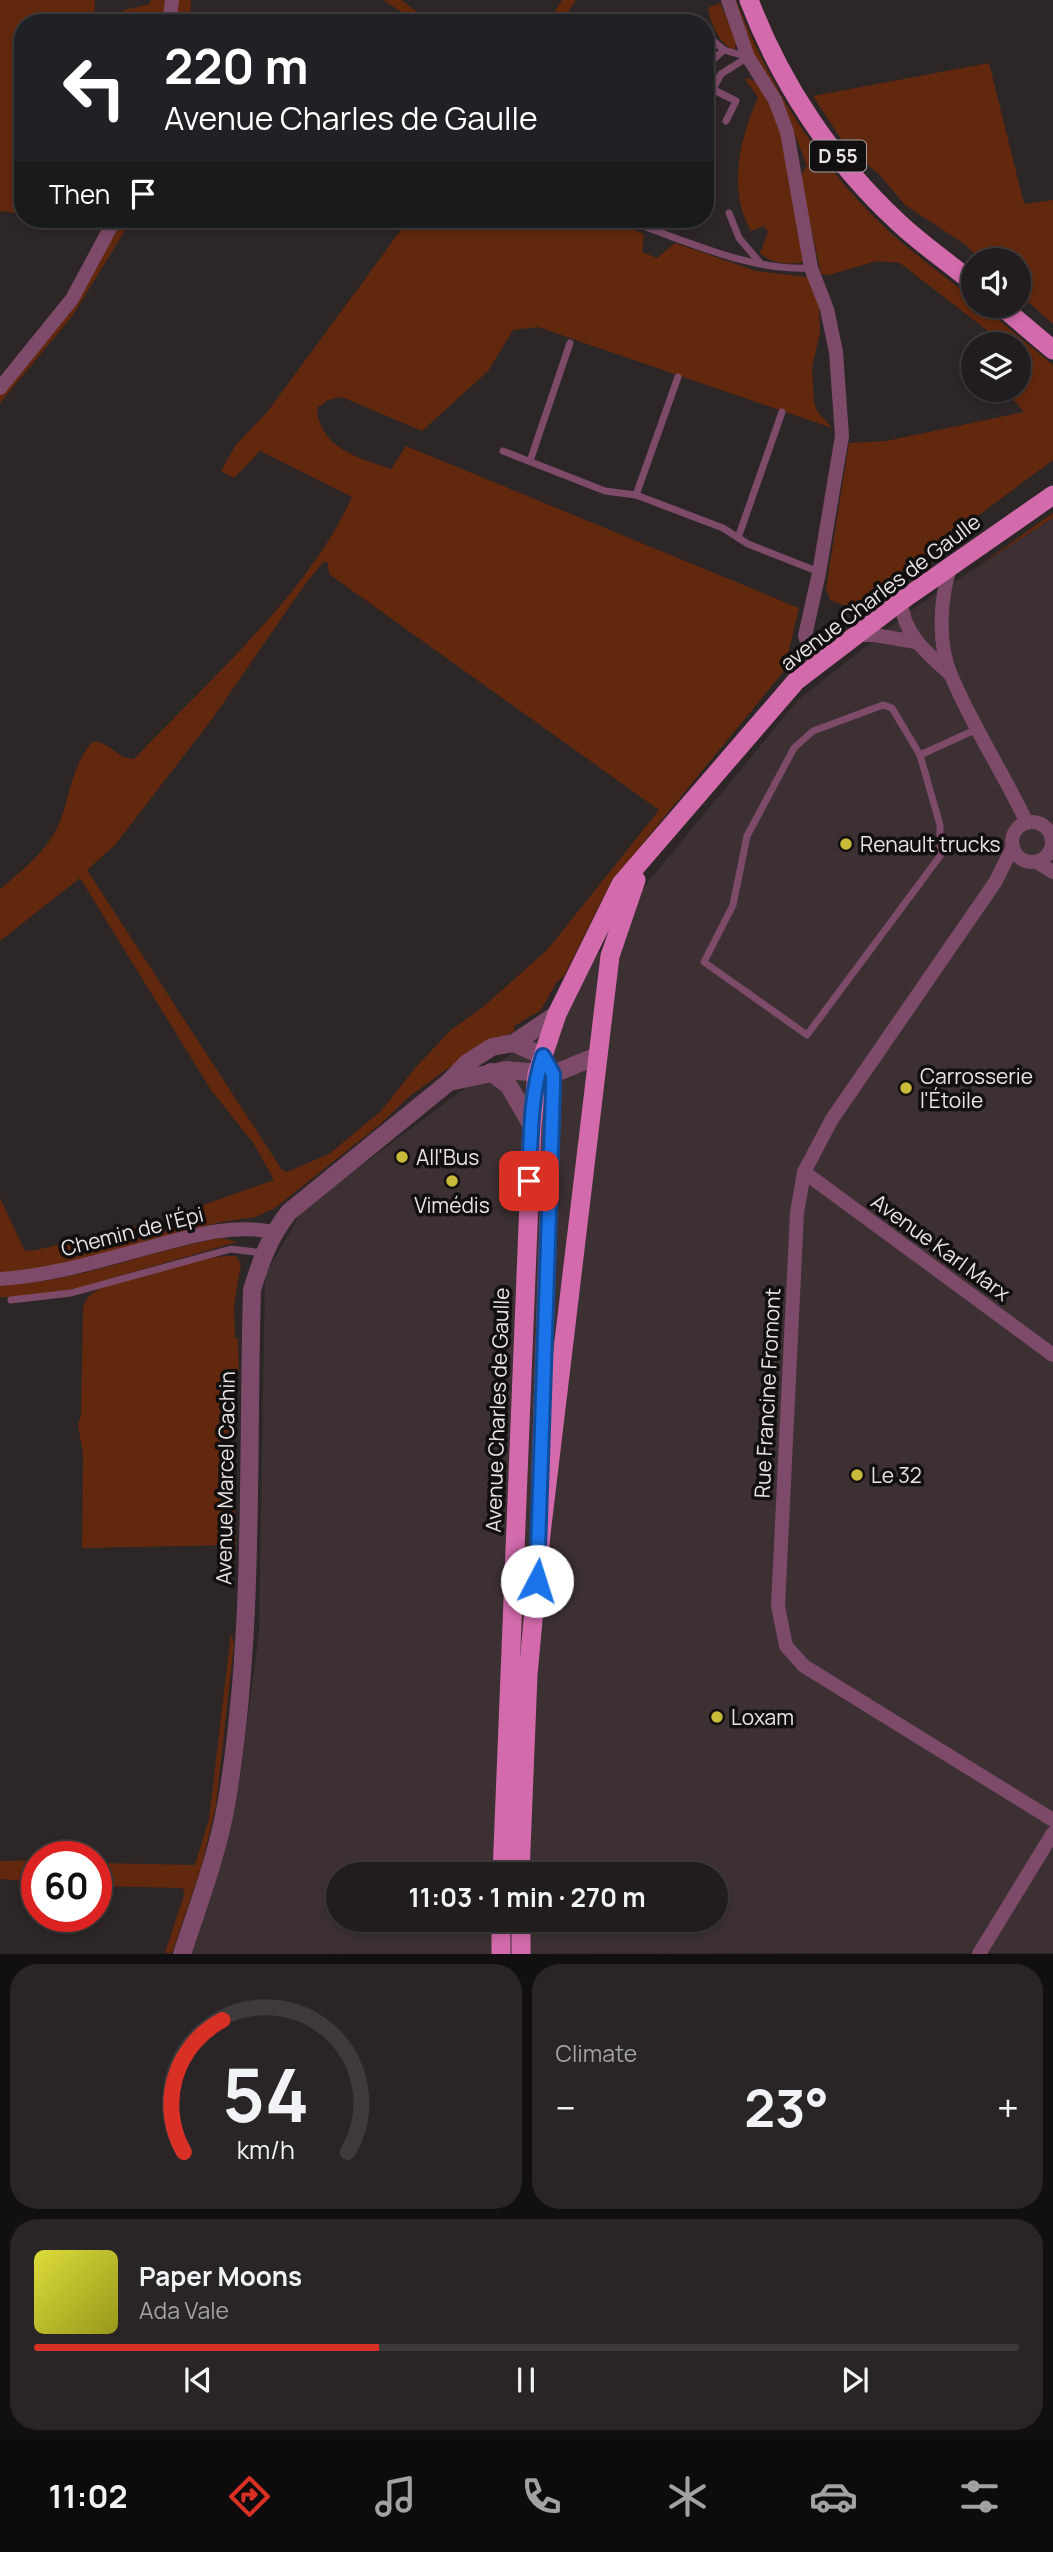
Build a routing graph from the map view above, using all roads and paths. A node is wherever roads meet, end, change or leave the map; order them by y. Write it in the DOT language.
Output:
graph roads {
  1 [pos="728,0"];
  2 [pos="749,0"];
  3 [pos="714,42"];
  4 [pos="724,50"];
  5 [pos="748,57"];
  6 [pos="714,59"];
  7 [pos="714,86"];
  8 [pos="714,90"];
  9 [pos="726,121"];
  10 [pos="729,213"];
  11 [pos="111,228"];
  12 [pos="649,228"];
  13 [pos="761,264"];
  14 [pos="811,268"];
  15 [pos="961,274"];
  16 [pos="1015,318"];
  17 [pos="1027,318"];
  18 [pos="1053,336"];
  19 [pos="570,343"];
  20 [pos="1053,350"];
  21 [pos="678,377"];
  22 [pos="0,387"];
  23 [pos="782,412"];
  24 [pos="503,451"];
  25 [pos="530,461"];
  26 [pos="1053,477"];
  27 [pos="636,495"];
  28 [pos="1053,495"];
  29 [pos="1005,526"];
  30 [pos="738,538"];
  31 [pos="951,565"];
  32 [pos="819,573"];
  33 [pos="901,601"];
  34 [pos="854,635"];
  35 [pos="916,642"];
  36 [pos="814,665"];
  37 [pos="950,674"];
  38 [pos="979,728"];
  39 [pos="920,755"];
  40 [pos="1048,824"];
  41 [pos="1053,839"];
  42 [pos="1019,840"];
  43 [pos="1053,846"];
  44 [pos="646,856"];
  45 [pos="1037,862"];
  46 [pos="1053,872"];
  47 [pos="557,1014"];
  48 [pos="514,1043"];
  49 [pos="597,1056"];
  50 [pos="544,1068"];
  51 [pos="491,1072"];
  52 [pos="449,1082"];
  53 [pos="531,1126"];
  54 [pos="804,1172"];
  55 [pos="274,1232"];
  56 [pos="263,1253"];
  57 [pos="0,1279"];
  58 [pos="11,1300"];
  59 [pos="1053,1355"];
  60 [pos="541,1534"];
  61 [pos="1053,1820"];
  62 [pos="1053,1833"];
  63 [pos="502,1862"];
  64 [pos="520,1862"];
  65 [pos="501,1932"];
  66 [pos="521,1932"];
  67 [pos="182,1954"];
  68 [pos="500,1954"];
  69 [pos="521,1954"];
  70 [pos="979,1954"];
  1 -- 5 [label="street"];
  2 -- 15 [label="main road, D 55"];
  3 -- 4 [label="lane"];
  4 -- 5 [label="lane"];
  4 -- 6 [label="lane"];
  5 -- 7 [label="lane"];
  5 -- 14 [label="street"];
  8 -- 9 [label="lane"];
  10 -- 13 [label="lane"];
  11 -- 22 [label="street"];
  12 -- 13 [label="lane"];
  13 -- 14 [label="lane"];
  14 -- 32 [label="street"];
  16 -- 20 [label="main road"];
  17 -- 18 [label="main road"];
  19 -- 25 [label="lane"];
  21 -- 27 [label="lane"];
  23 -- 30 [label="lane"];
  24 -- 25 [label="lane"];
  25 -- 27 [label="lane"];
  26 -- 29 [label="main road, avenue Charles de Gaulle"];
  27 -- 30 [label="lane"];
  28 -- 29 [label="main road, avenue Charles de Gaulle"];
  29 -- 31 [label="main road, avenue Charles de Gaulle"];
  30 -- 32 [label="lane"];
  31 -- 33 [label="main road, avenue Charles de Gaulle"];
  31 -- 37 [label="street"];
  32 -- 36 [label="street"];
  33 -- 34 [label="main road, avenue Charles de Gaulle"];
  33 -- 35 [label="street"];
  34 -- 35 [label="street"];
  34 -- 36 [label="main road, avenue Charles de Gaulle"];
  35 -- 37 [label="street"];
  36 -- 44 [label="main road, avenue Charles de Gaulle"];
  37 -- 38 [label="street"];
  38 -- 39 [label="lane"];
  38 -- 42 [label="street"];
  39 -- 39 [label="lane"];
  40 -- 41 [label="street"];
  40 -- 42 [label="street"];
  41 -- 43 [label="street"];
  42 -- 45 [label="street"];
  42 -- 54 [label="street, Rue Francine Fromont"];
  43 -- 45 [label="street"];
  44 -- 47 [label="main road, avenue Charles de Gaulle"];
  44 -- 49 [label="main road, avenue Charles de Gaulle"];
  45 -- 46 [label="street"];
  47 -- 48 [label="street, Avenue Marcel Cachin"];
  47 -- 50 [label="main road, avenue Charles de Gaulle"];
  48 -- 50 [label="street"];
  48 -- 52 [label="street, Avenue Marcel Cachin"];
  49 -- 50 [label="street, Avenue Marcel Cachin"];
  49 -- 60 [label="main road, Avenue Charles de Gaulle"];
  50 -- 51 [label="street, Avenue Marcel Cachin"];
  50 -- 53 [label="main road, Avenue Charles de Gaulle"];
  50 -- 60 [label="street, Avenue Charles de Gaulle"];
  51 -- 52 [label="street, Avenue Marcel Cachin"];
  51 -- 53 [label="street"];
  52 -- 55 [label="street, Avenue Marcel Cachin"];
  53 -- 63 [label="main road, Avenue Charles de Gaulle"];
  54 -- 59 [label="street, Avenue Karl Marx"];
  54 -- 61 [label="street, Rue Francine Fromont"];
  55 -- 56 [label="street, Avenue Marcel Cachin"];
  55 -- 57 [label="street, Chemin de l'Épi"];
  56 -- 58 [label="lane"];
  56 -- 67 [label="street, Avenue Marcel Cachin"];
  60 -- 64 [label="main road, Avenue Charles de Gaulle"];
  62 -- 70 [label="street"];
  65 -- 68 [label="main road"];
  66 -- 69 [label="main road"];
}
